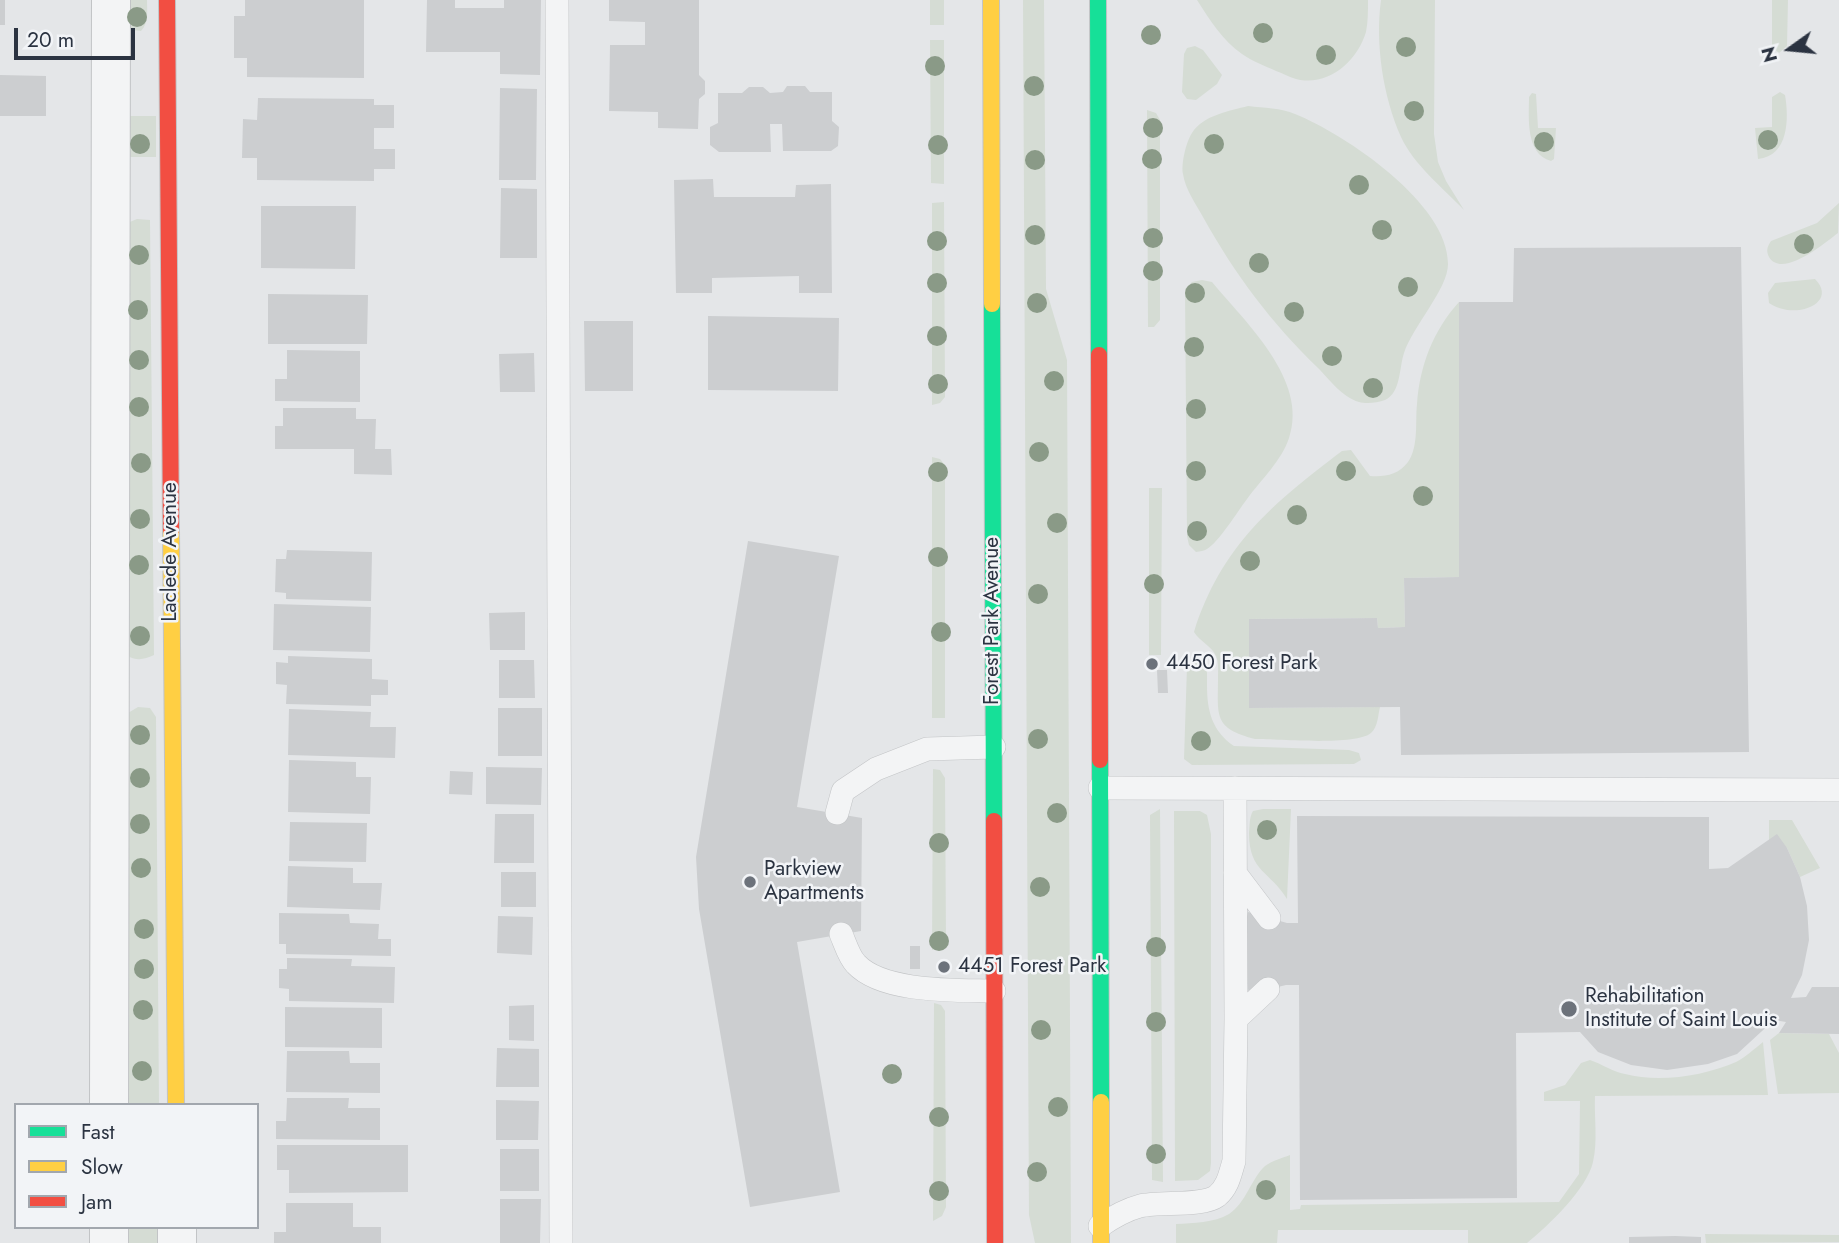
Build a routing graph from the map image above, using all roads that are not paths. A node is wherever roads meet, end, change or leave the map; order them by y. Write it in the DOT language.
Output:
graph roads {
  1 [pos="111,0"];
  2 [pos="167,0"];
  3 [pos="557,0"];
  4 [pos="991,0"];
  5 [pos="1098,0"];
  6 [pos="994,747"];
  7 [pos="1100,788"];
  8 [pos="1235,788"];
  9 [pos="1839,790"];
  10 [pos="837,813"];
  11 [pos="1235,873"];
  12 [pos="1269,918"];
  13 [pos="841,934"];
  14 [pos="1268,989"];
  15 [pos="994,991"];
  16 [pos="1236,1019"];
  17 [pos="109,1103"];
  18 [pos="176,1103"];
  19 [pos="1100,1234"];
  20 [pos="561,1243"];
  21 [pos="995,1243"];
  1 -- 17 [label="street"];
  2 -- 18 [label="main road, Laclede Avenue"];
  3 -- 20 [label="lane"];
  4 -- 6 [label="main road, Forest Park Avenue"];
  5 -- 7 [label="main road"];
  6 -- 10 [label="lane"];
  6 -- 15 [label="main road, Forest Park Avenue"];
  7 -- 8 [label="lane"];
  7 -- 19 [label="main road"];
  8 -- 9 [label="lane"];
  8 -- 11 [label="lane"];
  11 -- 12 [label="lane"];
  11 -- 16 [label="lane"];
  13 -- 15 [label="lane"];
  14 -- 16 [label="lane"];
  15 -- 21 [label="main road, Forest Park Avenue"];
  16 -- 19 [label="lane"];
}
